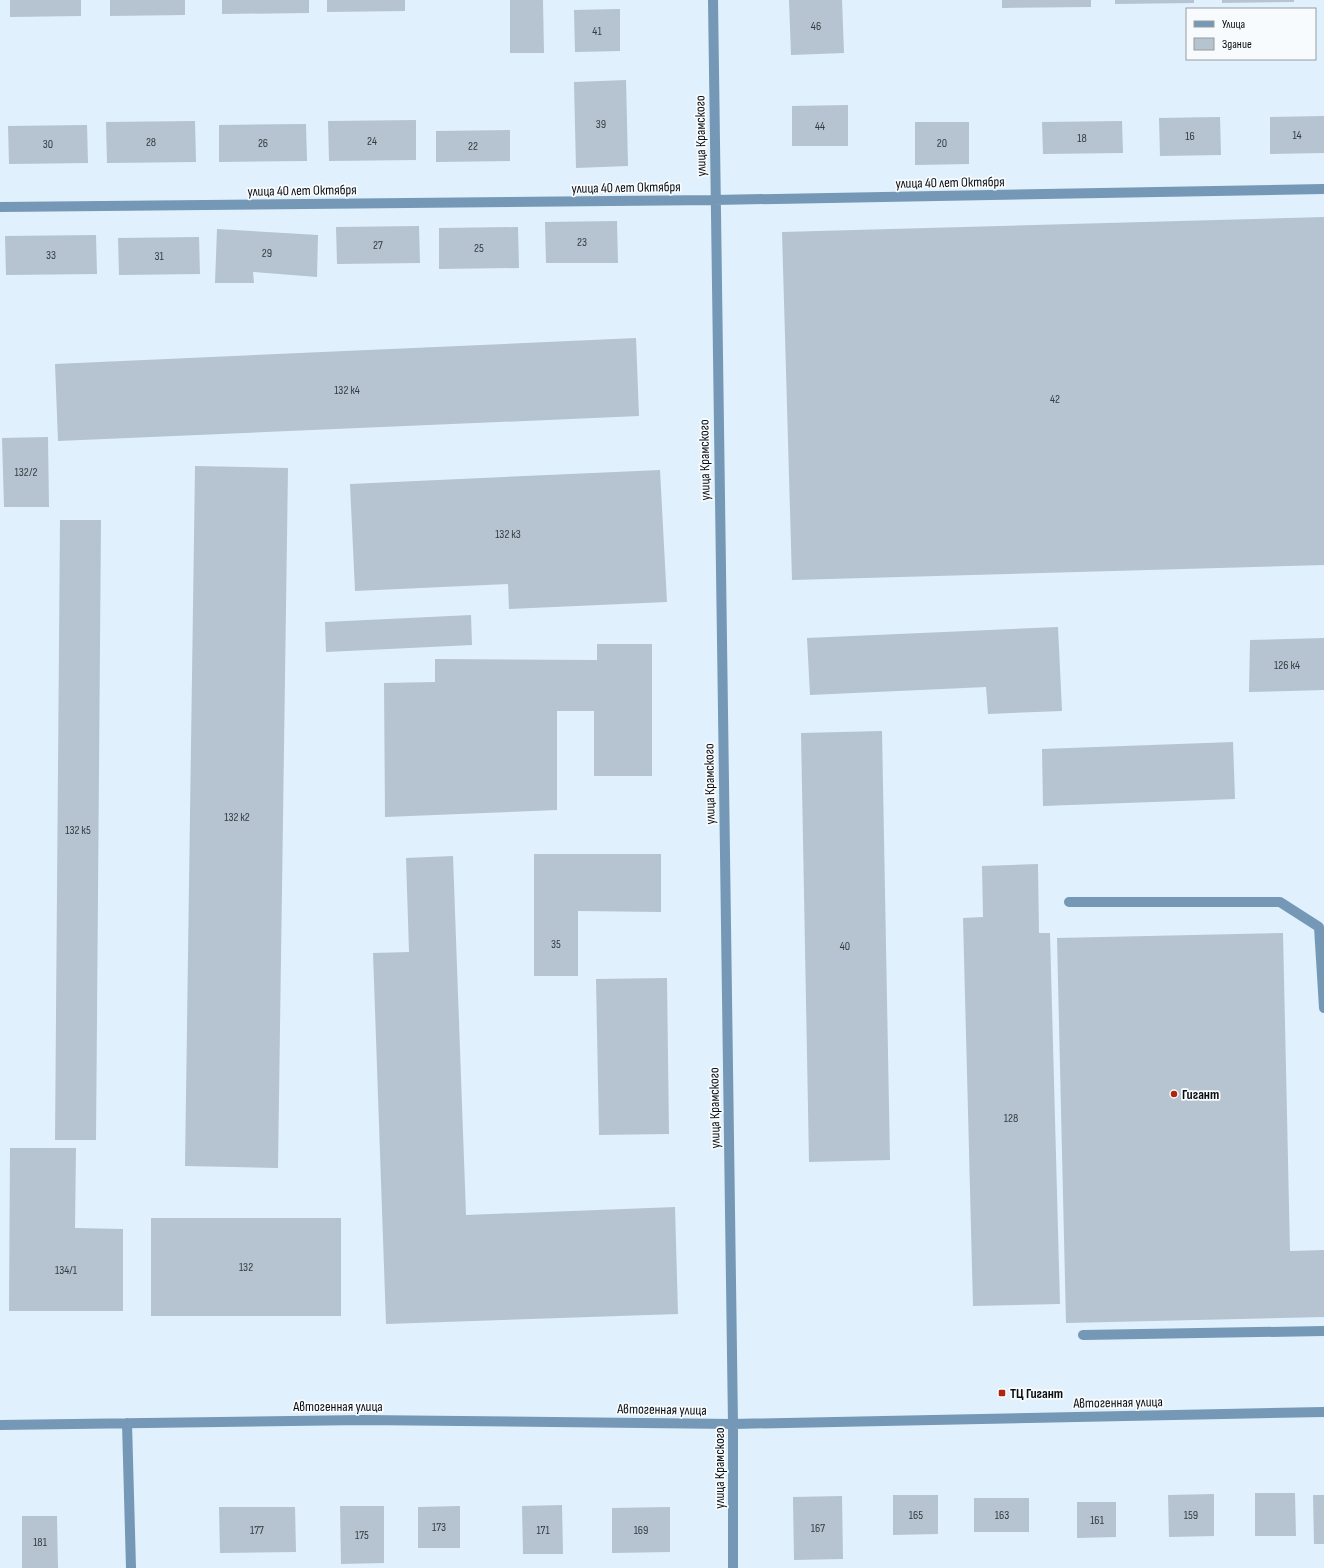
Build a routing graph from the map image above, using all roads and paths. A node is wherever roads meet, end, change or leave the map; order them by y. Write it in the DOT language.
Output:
graph roads {
  1 [pos="713,0"];
  2 [pos="1324,189"];
  3 [pos="714,200"];
  4 [pos="0,207"];
  5 [pos="1069,902"];
  6 [pos="1324,1008"];
  7 [pos="1324,1331"];
  8 [pos="1082,1335"];
  9 [pos="1324,1412"];
  10 [pos="127,1423"];
  11 [pos="733,1424"];
  12 [pos="0,1425"];
  13 [pos="131,1568"];
  14 [pos="733,1568"];
  1 -- 3 [label="street, улица Крамского"];
  2 -- 3 [label="street, улица 40 лет Октября"];
  3 -- 4 [label="street, улица 40 лет Октября"];
  3 -- 11 [label="street, улица Крамского"];
  5 -- 6 [label="street"];
  7 -- 8 [label="street"];
  9 -- 11 [label="street, Автогенная улица"];
  10 -- 11 [label="street, Автогенная улица"];
  10 -- 12 [label="street, Автогенная улица"];
  10 -- 13 [label="street"];
  11 -- 14 [label="street, улица Крамского"];
}
